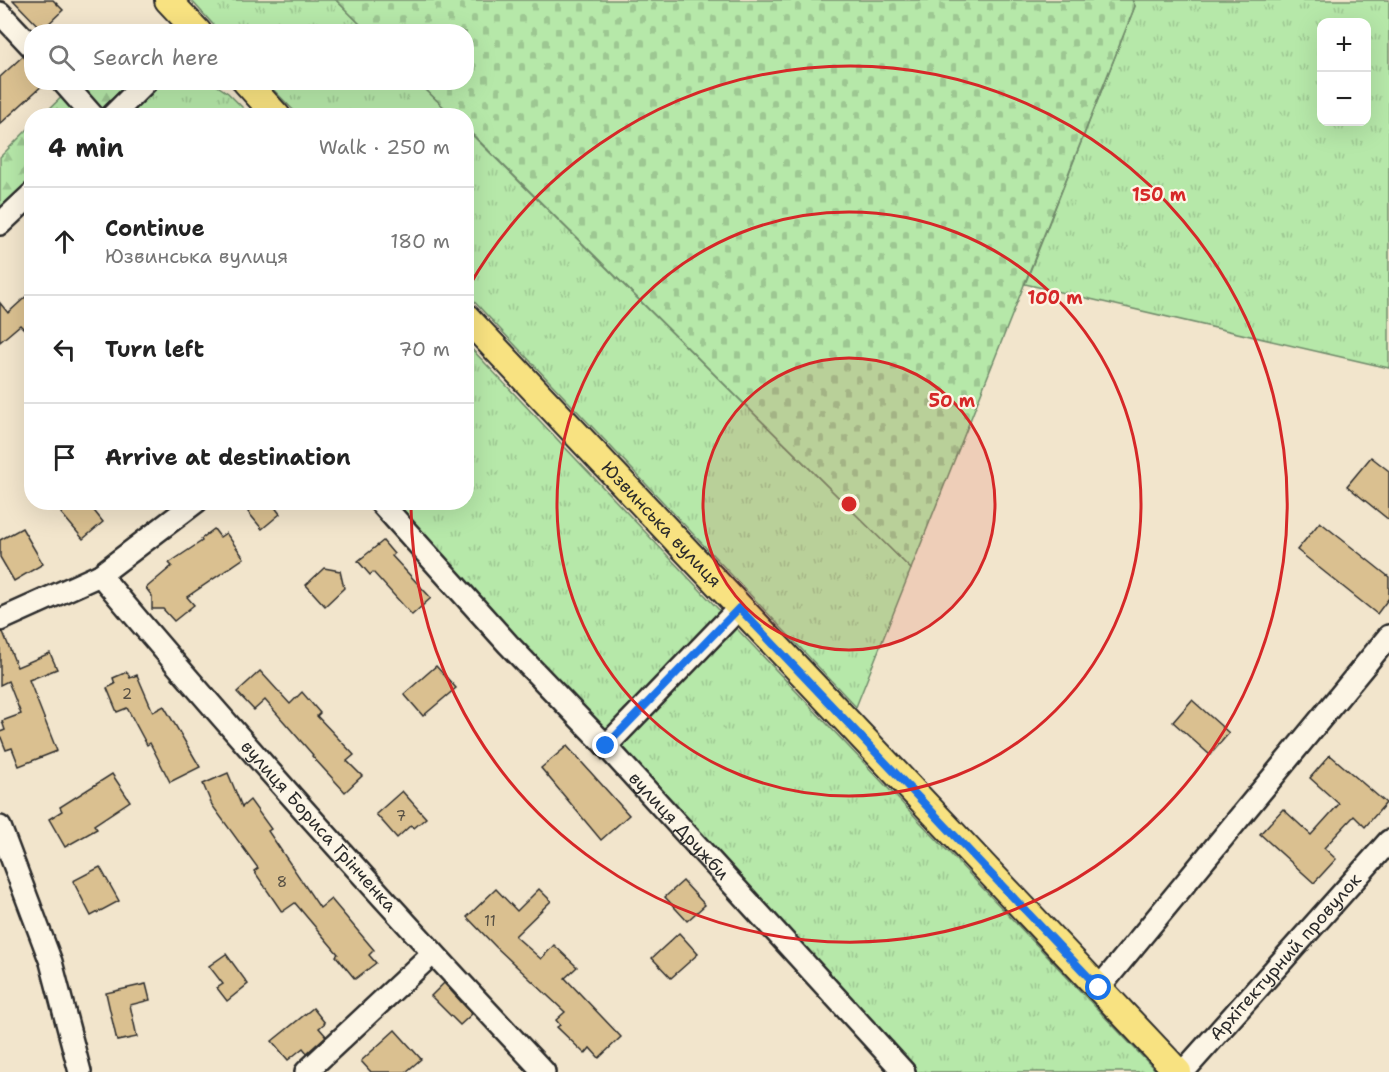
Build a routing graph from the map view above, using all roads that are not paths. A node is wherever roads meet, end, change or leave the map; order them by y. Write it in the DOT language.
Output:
graph roads {
  1 [pos="168,0"];
  2 [pos="0,13"];
  3 [pos="190,24"];
  4 [pos="24,39"];
  5 [pos="70,90"];
  6 [pos="138,90"];
  7 [pos="253,90"];
  8 [pos="86,108"];
  9 [pos="120,108"];
  10 [pos="270,108"];
  11 [pos="24,202"];
  12 [pos="0,224"];
  13 [pos="474,326"];
  14 [pos="185,510"];
  15 [pos="387,510"];
  16 [pos="100,575"];
  17 [pos="739,608"];
  18 [pos="0,620"];
  19 [pos="1389,636"];
  20 [pos="606,746"];
  21 [pos="0,827"];
  22 [pos="1389,841"];
  23 [pos="433,953"];
  24 [pos="1099,988"];
  25 [pos="81,1072"];
  26 [pos="306,1072"];
  27 [pos="544,1072"];
  28 [pos="904,1072"];
  29 [pos="1178,1072"];
  30 [pos="1183,1072"];
  1 -- 3 [label="main road"];
  2 -- 4 [label="street"];
  5 -- 8 [label="street"];
  6 -- 9 [label="street"];
  7 -- 10 [label="main road"];
  11 -- 12 [label="street"];
  13 -- 17 [label="main road, Юзвинська вулиця"];
  14 -- 16 [label="street"];
  15 -- 20 [label="street, вулиця Дружби"];
  16 -- 18 [label="street"];
  16 -- 23 [label="street, вулиця Бориса Грінченка"];
  17 -- 20 [label="street"];
  17 -- 24 [label="main road, Юзвинська вулиця"];
  19 -- 24 [label="street"];
  20 -- 28 [label="street, вулиця Дружби"];
  21 -- 25 [label="street"];
  22 -- 30 [label="street, Архітектурний провулок"];
  23 -- 26 [label="street"];
  23 -- 27 [label="street, вулиця Бориса Грінченка"];
  24 -- 29 [label="main road, Юзвинська вулиця"];
}
